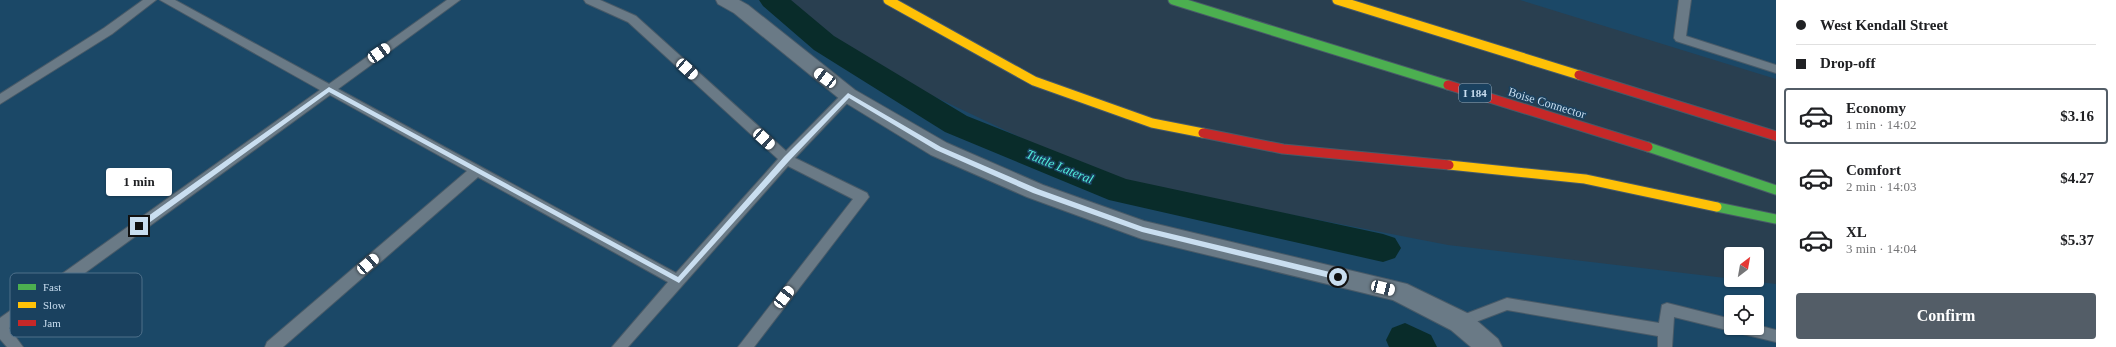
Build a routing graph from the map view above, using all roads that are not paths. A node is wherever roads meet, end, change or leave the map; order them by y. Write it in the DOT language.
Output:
graph roads {
  1 [pos="150,0"];
  2 [pos="166,0"];
  3 [pos="454,0"];
  4 [pos="590,0"];
  5 [pos="725,0"];
  6 [pos="888,0"];
  7 [pos="1173,0"];
  8 [pos="1337,0"];
  9 [pos="1685,0"];
  10 [pos="1776,68"];
  11 [pos="329,89"];
  12 [pos="848,95"];
  13 [pos="0,100"];
  14 [pos="1776,136"];
  15 [pos="786,159"];
  16 [pos="477,170"];
  17 [pos="1776,190"];
  18 [pos="1776,219"];
  19 [pos="75,273"];
  20 [pos="679,280"];
  21 [pos="10,320"];
  22 [pos="1460,322"];
  23 [pos="1724,323"];
  24 [pos="0,327"];
  25 [pos="1666,331"];
  26 [pos="1764,333"];
  27 [pos="1776,336"];
  28 [pos="16,347"];
  29 [pos="272,347"];
  30 [pos="619,347"];
  31 [pos="745,347"];
  32 [pos="1488,347"];
  33 [pos="1665,347"];
  1 -- 13 [label="lane"];
  2 -- 11 [label="lane"];
  3 -- 11 [label="lane"];
  4 -- 15 [label="lane"];
  5 -- 12 [label="street"];
  6 -- 18 [label="highway"];
  7 -- 17 [label="highway, Boise Connector / I 184"];
  8 -- 14 [label="highway"];
  9 -- 10 [label="lane"];
  11 -- 16 [label="lane"];
  11 -- 19 [label="lane"];
  12 -- 15 [label="lane"];
  12 -- 22 [label="street"];
  15 -- 20 [label="lane"];
  15 -- 31 [label="lane"];
  16 -- 20 [label="lane"];
  16 -- 29 [label="lane"];
  20 -- 30 [label="lane"];
  21 -- 24 [label="lane"];
  22 -- 25 [label="lane"];
  22 -- 32 [label="street"];
  23 -- 25 [label="lane"];
  24 -- 28 [label="lane"];
  25 -- 33 [label="lane"];
  26 -- 27 [label="lane"];
}
